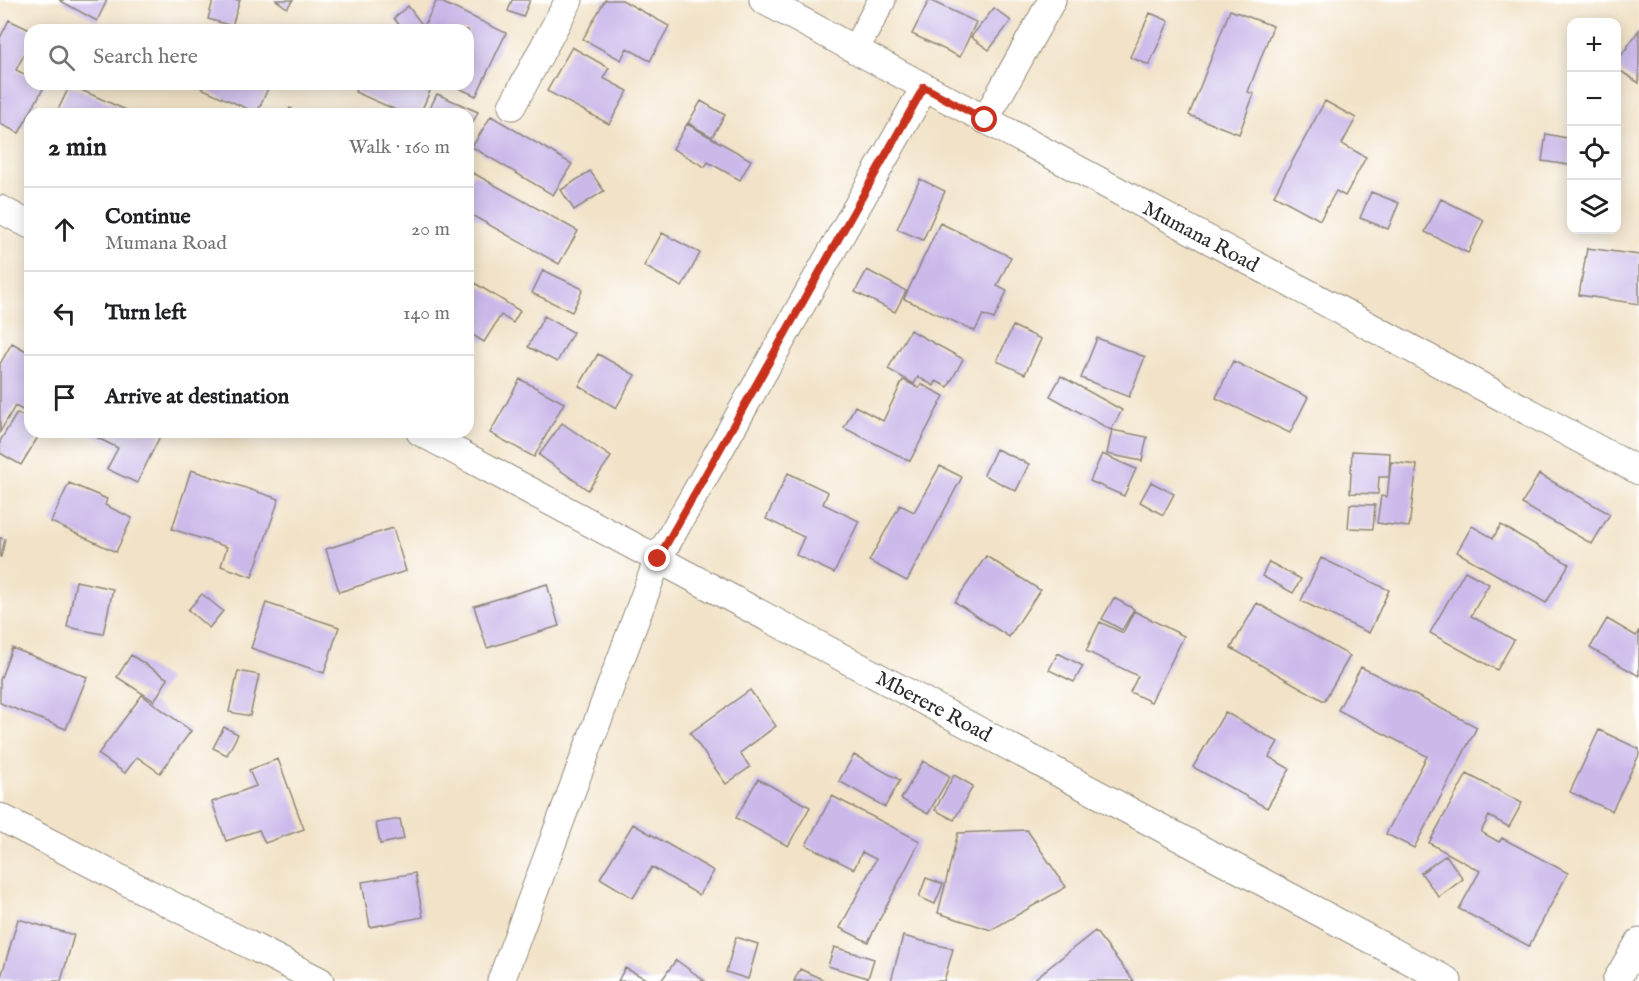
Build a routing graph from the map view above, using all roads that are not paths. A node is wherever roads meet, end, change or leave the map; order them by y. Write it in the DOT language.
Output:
graph roads {
  1 [pos="569,0"];
  2 [pos="763,0"];
  3 [pos="882,0"];
  4 [pos="1052,0"];
  5 [pos="855,50"];
  6 [pos="924,87"];
  7 [pos="512,106"];
  8 [pos="985,120"];
  9 [pos="0,209"];
  10 [pos="24,222"];
  11 [pos="431,438"];
  12 [pos="1639,471"];
  13 [pos="658,559"];
  14 [pos="0,817"];
  15 [pos="1639,942"];
  16 [pos="320,981"];
  17 [pos="501,981"];
  18 [pos="1448,981"];
  19 [pos="1616,981"];
  1 -- 7 [label="street"];
  2 -- 5 [label="street, Mumana Road"];
  3 -- 5 [label="street"];
  4 -- 8 [label="street"];
  5 -- 6 [label="street, Mumana Road"];
  6 -- 8 [label="street, Mumana Road"];
  6 -- 13 [label="street"];
  8 -- 12 [label="street, Mumana Road"];
  9 -- 10 [label="street"];
  11 -- 13 [label="street, Mberere Road"];
  13 -- 17 [label="street"];
  13 -- 18 [label="street, Mberere Road"];
  14 -- 16 [label="street"];
  15 -- 19 [label="street"];
}
